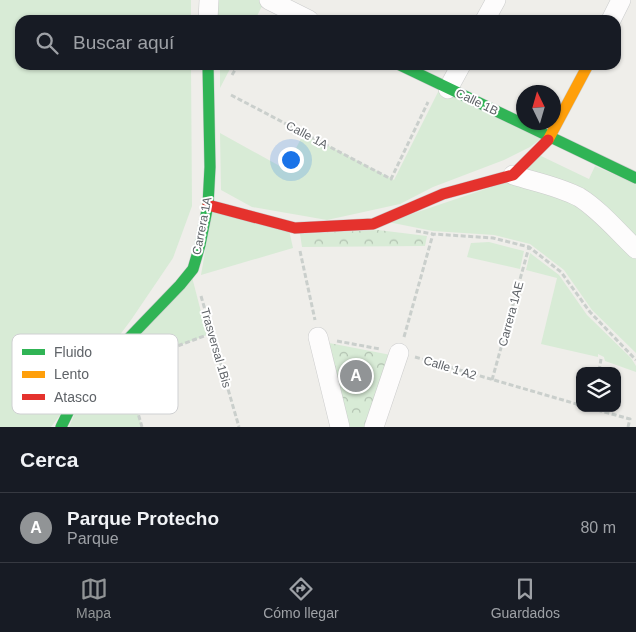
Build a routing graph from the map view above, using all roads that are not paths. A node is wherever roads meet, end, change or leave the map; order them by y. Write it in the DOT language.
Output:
graph roads {
  1 [pos="209,0"];
  2 [pos="269,0"];
  3 [pos="496,0"];
  4 [pos="621,0"];
  5 [pos="208,15"];
  6 [pos="299,15"];
  7 [pos="488,15"];
  8 [pos="614,15"];
  9 [pos="208,70"];
  10 [pos="410,70"];
  11 [pos="457,70"];
  12 [pos="585,70"];
  13 [pos="443,86"];
  14 [pos="550,138"];
  15 [pos="513,175"];
  16 [pos="636,178"];
  17 [pos="208,205"];
  18 [pos="636,249"];
  19 [pos="133,334"];
  20 [pos="318,337"];
  21 [pos="399,353"];
  22 [pos="67,414"];
  23 [pos="61,427"];
  24 [pos="340,427"];
  25 [pos="374,427"];
  1 -- 5 [label="street"];
  2 -- 6 [label="street"];
  3 -- 7 [label="street"];
  4 -- 8 [label="street"];
  9 -- 17 [label="street, Carrera 1A"];
  10 -- 13 [label="street, Calle 1B"];
  11 -- 13 [label="street"];
  12 -- 14 [label="street"];
  13 -- 14 [label="street, Calle 1B"];
  14 -- 15 [label="street"];
  14 -- 16 [label="street, Calle 1B"];
  15 -- 17 [label="street"];
  15 -- 18 [label="street"];
  17 -- 19 [label="street, Carrera 1A"];
  20 -- 24 [label="street"];
  21 -- 25 [label="street"];
  22 -- 23 [label="street, Carrera 1A"];
}
